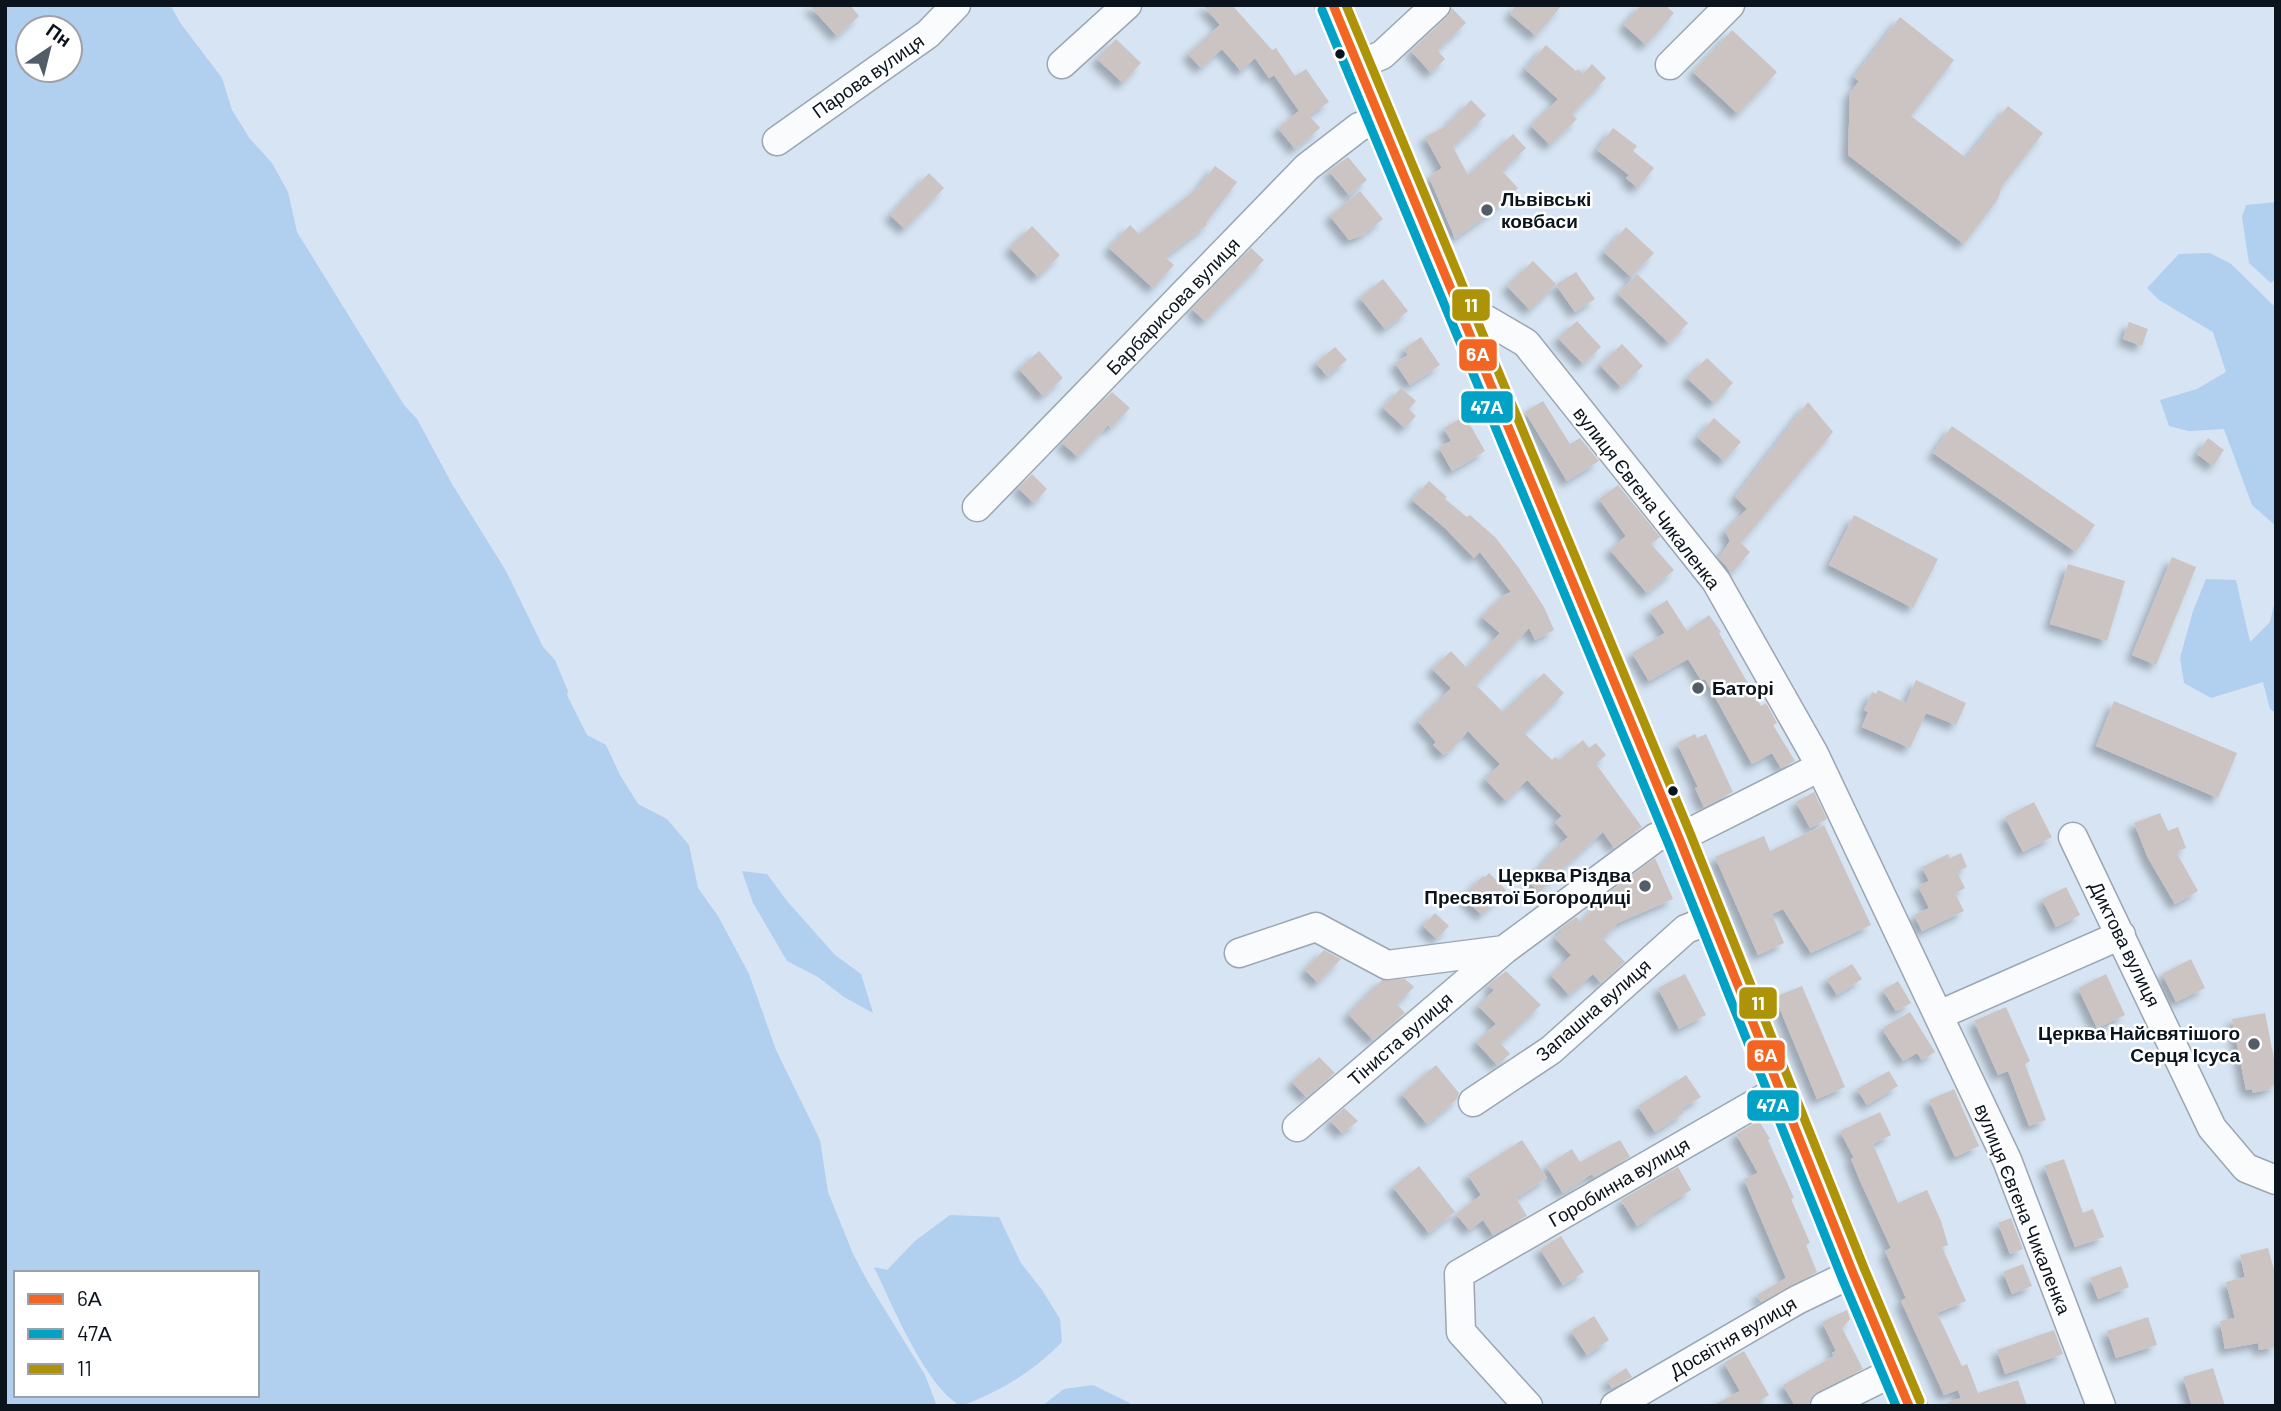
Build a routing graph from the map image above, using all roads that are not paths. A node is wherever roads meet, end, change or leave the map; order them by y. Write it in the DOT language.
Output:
graph roads {
  1 [pos="956,5"];
  2 [pos="1127,5"];
  3 [pos="1333,5"];
  4 [pos="1436,5"];
  5 [pos="1730,5"];
  6 [pos="1062,64"];
  7 [pos="1358,65"];
  8 [pos="1670,65"];
  9 [pos="1380,118"];
  10 [pos="776,141"];
  11 [pos="1456,302"];
  12 [pos="977,507"];
  13 [pos="1821,767"];
  14 [pos="1677,834"];
  15 [pos="2073,837"];
  16 [pos="1712,919"];
  17 [pos="2121,935"];
  18 [pos="1504,950"];
  19 [pos="1239,953"];
  20 [pos="1939,1015"];
  21 [pos="1780,1090"];
  22 [pos="1473,1102"];
  23 [pos="1297,1128"];
  24 [pos="2276,1180"];
  25 [pos="1853,1273"];
  26 [pos="1895,1371"];
  27 [pos="1528,1406"];
  28 [pos="1615,1406"];
  29 [pos="1825,1406"];
  30 [pos="1909,1406"];
  31 [pos="2101,1406"];
  1 -- 10 [label="street, Парова вулиця"];
  2 -- 6 [label="street"];
  3 -- 7 [label="main road"];
  4 -- 7 [label="street"];
  5 -- 8 [label="street"];
  7 -- 9 [label="main road"];
  9 -- 11 [label="main road"];
  9 -- 12 [label="street, Барбарисова вулиця"];
  11 -- 13 [label="street, вулиця Євгена Чикаленка"];
  11 -- 14 [label="main road"];
  13 -- 14 [label="street"];
  13 -- 20 [label="street, вулиця Євгена Чикаленка"];
  14 -- 16 [label="main road"];
  14 -- 18 [label="street, Тіниста вулиця"];
  15 -- 17 [label="street, Диктова вулиця"];
  16 -- 21 [label="main road"];
  16 -- 22 [label="street, Запашна вулиця"];
  17 -- 20 [label="street"];
  17 -- 24 [label="street, Диктова вулиця"];
  18 -- 19 [label="street, Тіниста вулиця"];
  18 -- 23 [label="street, Тіниста вулиця"];
  20 -- 31 [label="street, вулиця Євгена Чикаленка"];
  21 -- 25 [label="main road"];
  21 -- 27 [label="street, Горобинна вулиця"];
  25 -- 26 [label="main road"];
  25 -- 28 [label="street, Досвітня вулиця"];
  26 -- 29 [label="street"];
  26 -- 30 [label="main road"];
}
